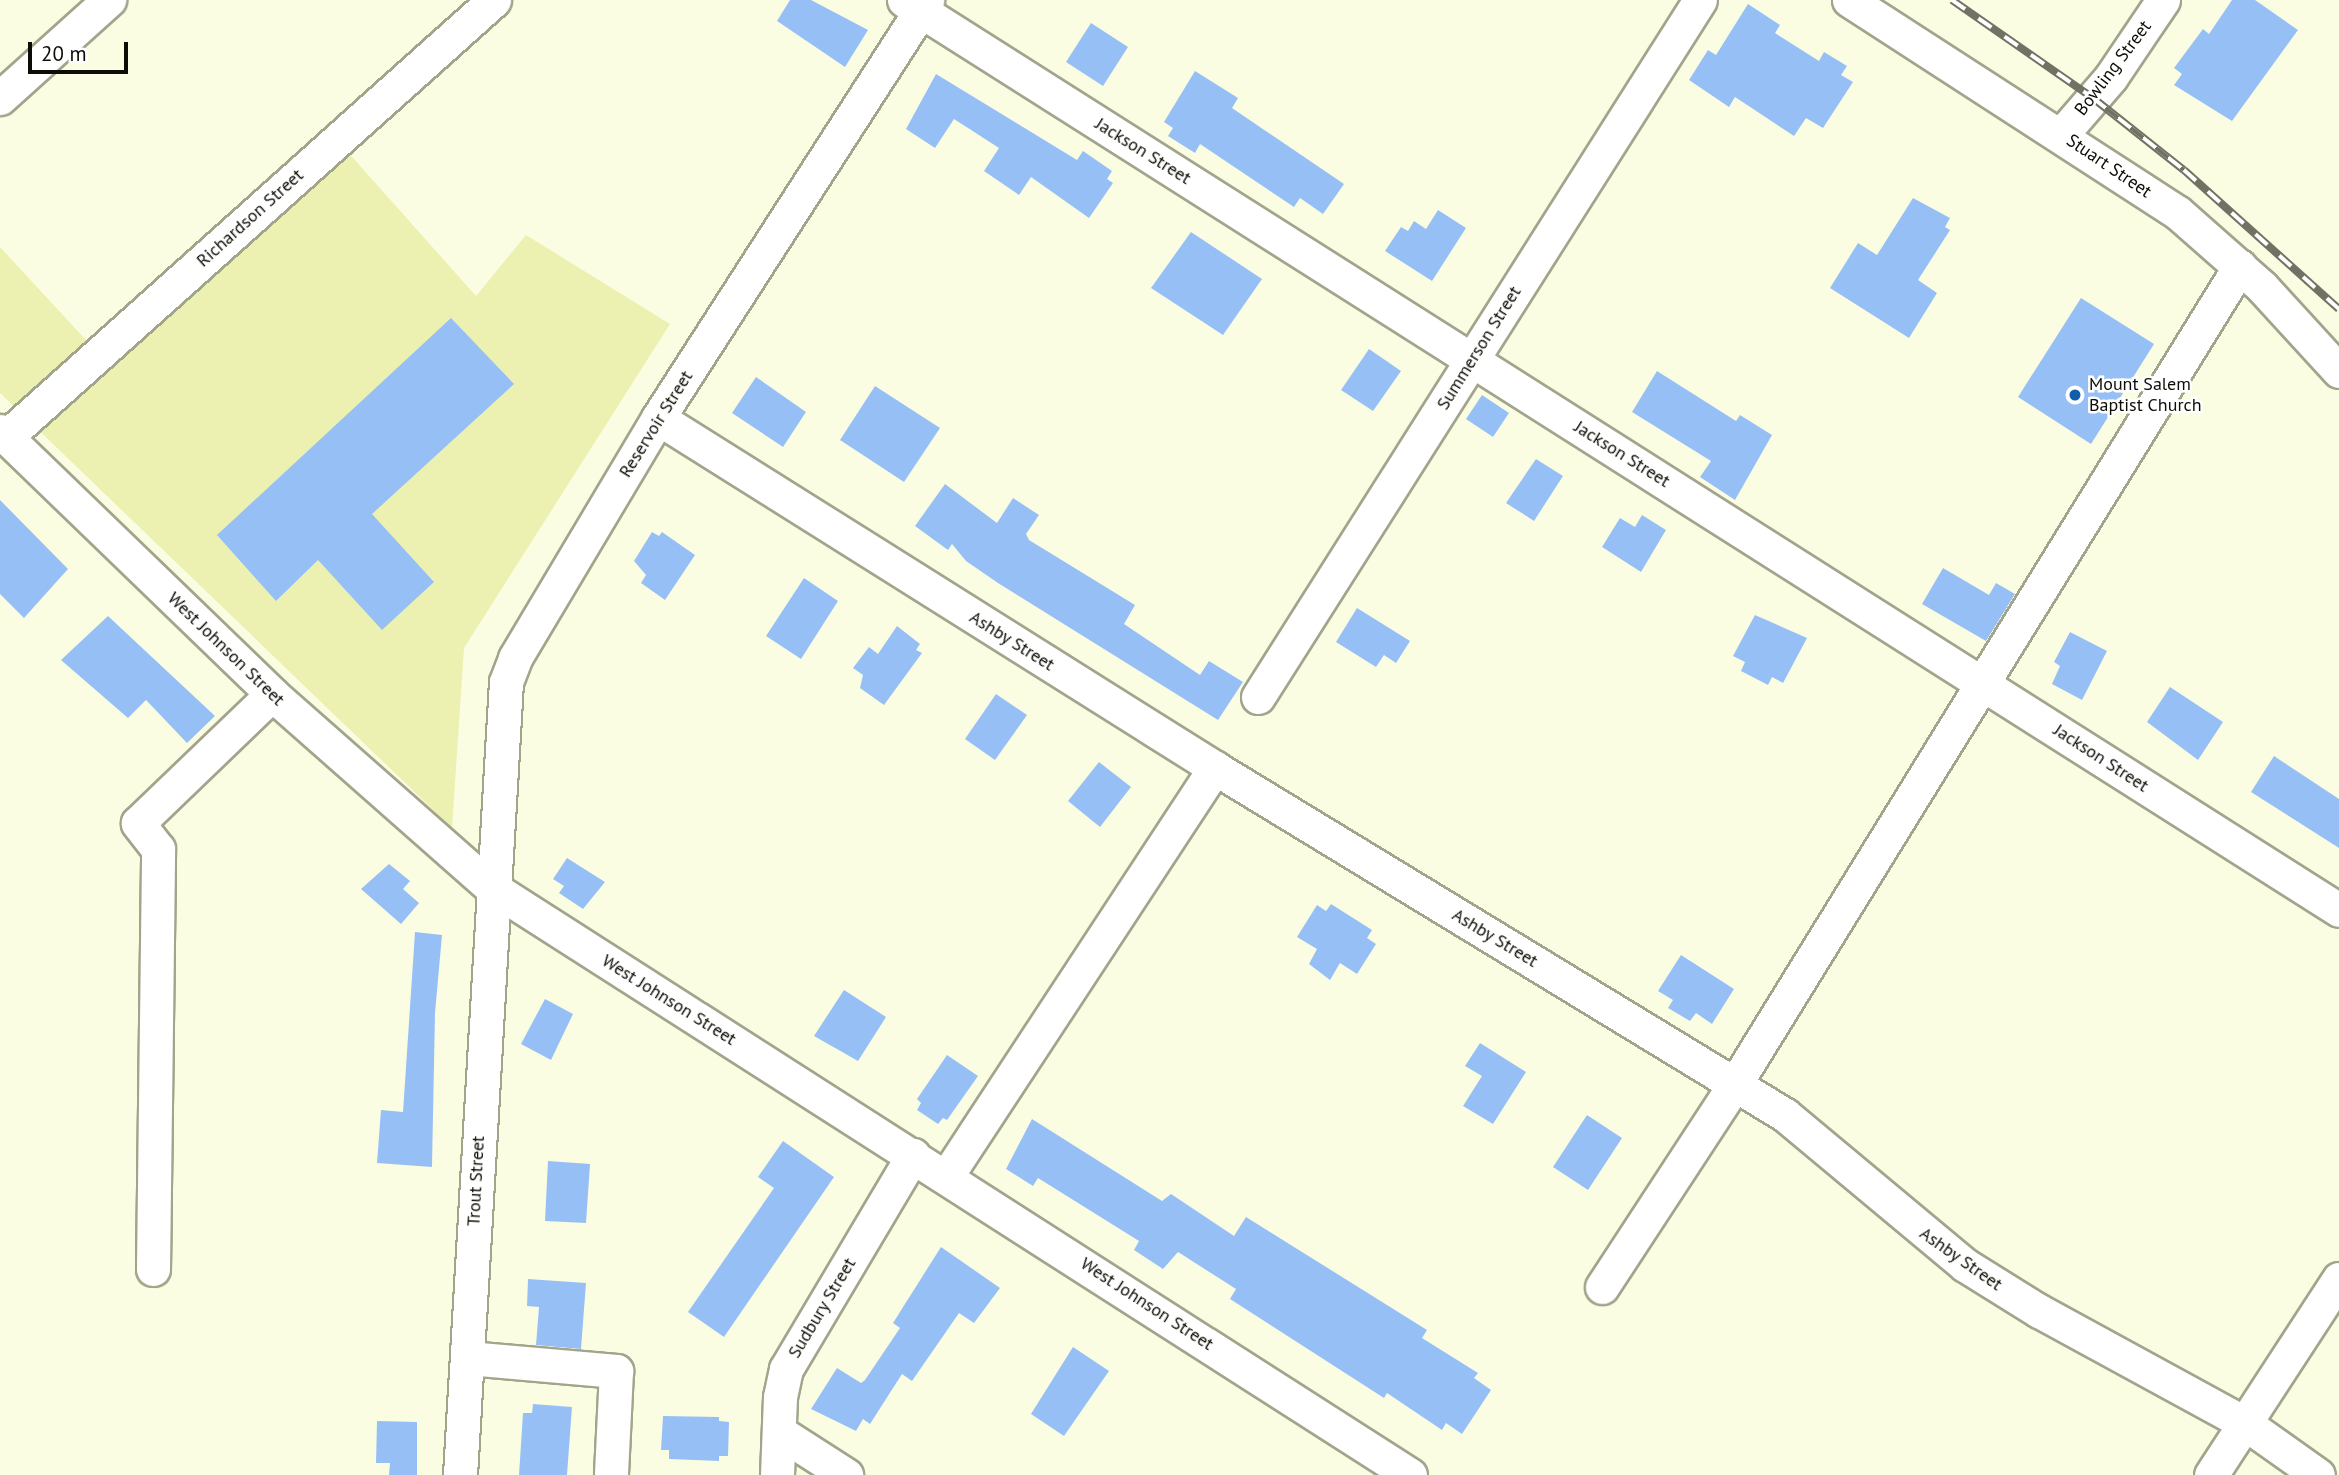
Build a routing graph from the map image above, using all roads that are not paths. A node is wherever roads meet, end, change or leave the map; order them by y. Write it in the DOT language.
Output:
graph roads {
  1 [pos="109,0"];
  2 [pos="494,0"];
  3 [pos="1700,0"];
  4 [pos="1849,0"];
  5 [pos="2163,0"];
  6 [pos="917,3"];
  7 [pos="0,98"];
  8 [pos="2062,134"];
  9 [pos="2240,266"];
  10 [pos="1472,358"];
  11 [pos="2339,371"];
  12 [pos="658,418"];
  13 [pos="3,434"];
  14 [pos="1982,682"];
  15 [pos="272,694"];
  16 [pos="1258,696"];
  17 [pos="1215,768"];
  18 [pos="491,887"];
  19 [pos="2339,910"];
  20 [pos="1735,1084"];
  21 [pos="913,1155"];
  22 [pos="946,1177"];
  23 [pos="153,1269"];
  24 [pos="2339,1279"];
  25 [pos="1602,1287"];
  26 [pos="468,1358"];
  27 [pos="2246,1424"];
  28 [pos="779,1432"];
  29 [pos="460,1475"];
  30 [pos="611,1475"];
  31 [pos="777,1475"];
  32 [pos="846,1475"];
  33 [pos="1410,1475"];
  34 [pos="2211,1475"];
  35 [pos="2318,1475"];
  1 -- 7 [label="street"];
  2 -- 13 [label="street, Richardson Street"];
  3 -- 10 [label="street, Summerson Street"];
  4 -- 8 [label="street, Stuart Street"];
  5 -- 8 [label="street, Bowling Street"];
  6 -- 10 [label="street, Jackson Street"];
  6 -- 12 [label="street, Reservoir Street"];
  8 -- 9 [label="street, Stuart Street"];
  9 -- 11 [label="street, Stuart Street"];
  9 -- 14 [label="street"];
  10 -- 14 [label="street, Jackson Street"];
  10 -- 16 [label="street, Summerson Street"];
  12 -- 17 [label="street, Ashby Street"];
  12 -- 18 [label="street, Reservoir Street"];
  13 -- 15 [label="street, West Johnson Street"];
  14 -- 19 [label="street, Jackson Street"];
  14 -- 20 [label="street"];
  15 -- 18 [label="street, West Johnson Street"];
  15 -- 23 [label="street"];
  17 -- 20 [label="street, Ashby Street"];
  17 -- 22 [label="street"];
  18 -- 21 [label="street, West Johnson Street"];
  18 -- 26 [label="street, Trout Street"];
  20 -- 25 [label="street"];
  20 -- 27 [label="street, Ashby Street"];
  21 -- 22 [label="street, West Johnson Street"];
  21 -- 28 [label="street, Sudbury Street"];
  22 -- 33 [label="street, West Johnson Street"];
  24 -- 27 [label="street"];
  26 -- 29 [label="street, Trout Street"];
  26 -- 30 [label="street"];
  27 -- 34 [label="street"];
  27 -- 35 [label="street, Ashby Street"];
  28 -- 31 [label="street, Sudbury Street"];
  28 -- 32 [label="street"];
}
